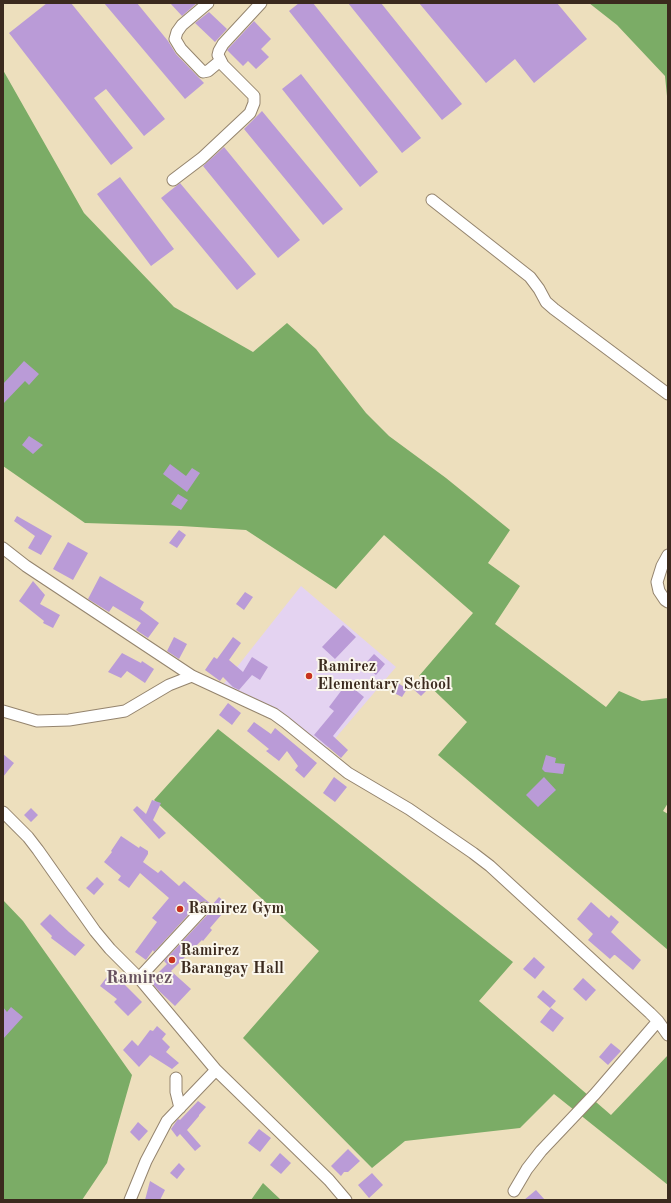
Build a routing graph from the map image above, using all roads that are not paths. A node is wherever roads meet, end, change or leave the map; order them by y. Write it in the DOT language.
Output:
graph roads {
  1 [pos="208,3"];
  2 [pos="261,3"];
  3 [pos="220,61"];
  4 [pos="173,180"];
  5 [pos="432,200"];
  6 [pos="668,394"];
  7 [pos="3,548"];
  8 [pos="668,555"];
  9 [pos="668,602"];
  10 [pos="192,676"];
  11 [pos="3,711"];
  12 [pos="3,812"];
  13 [pos="204,908"];
  14 [pos="139,978"];
  15 [pos="658,1021"];
  16 [pos="668,1035"];
  17 [pos="216,1070"];
  18 [pos="176,1078"];
  19 [pos="180,1108"];
  20 [pos="514,1191"];
  21 [pos="130,1200"];
  22 [pos="346,1200"];
  1 -- 3 [label="street"];
  2 -- 3 [label="street"];
  3 -- 4 [label="street"];
  5 -- 6 [label="street"];
  7 -- 10 [label="street"];
  8 -- 9 [label="street"];
  10 -- 11 [label="street"];
  10 -- 15 [label="street"];
  12 -- 14 [label="street"];
  13 -- 14 [label="street"];
  14 -- 17 [label="street"];
  15 -- 16 [label="street"];
  15 -- 20 [label="street"];
  17 -- 19 [label="street"];
  17 -- 22 [label="street"];
  18 -- 19 [label="street"];
  19 -- 21 [label="street"];
}
